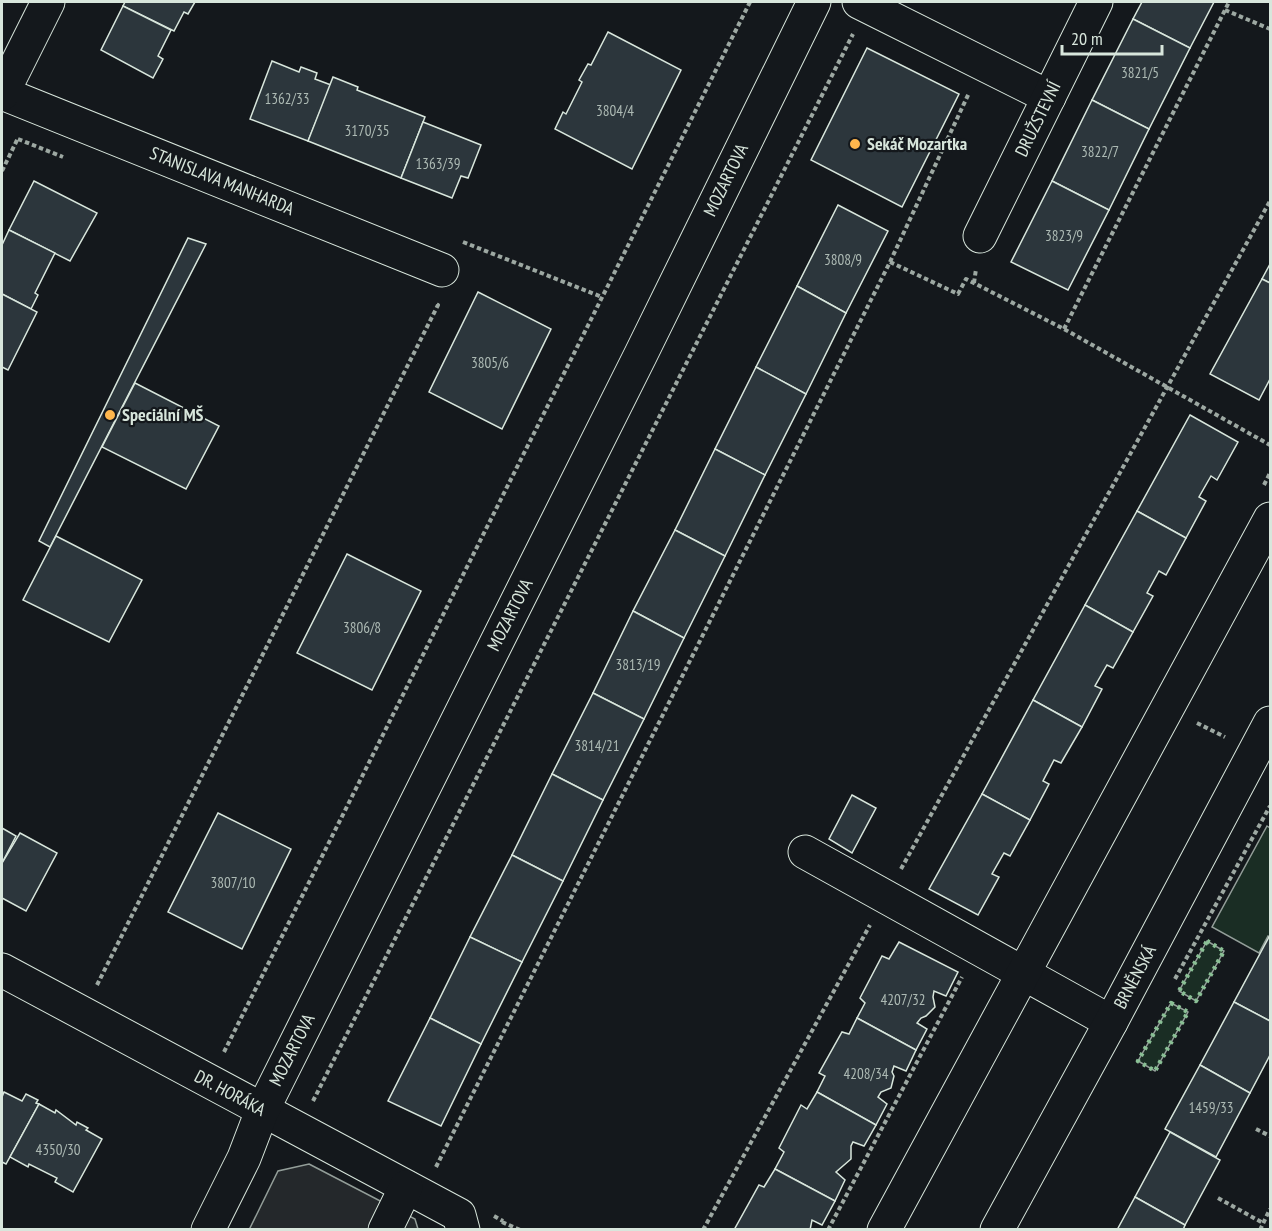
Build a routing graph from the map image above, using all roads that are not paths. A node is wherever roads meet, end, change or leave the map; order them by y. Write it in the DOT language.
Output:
graph roads {
  1 [pos="48,2"];
  2 [pos="814,2"];
  3 [pos="1096,2"];
  4 [pos="857,16"];
  5 [pos="2,93"];
  6 [pos="1049,97"];
  7 [pos="980,236"];
  8 [pos="442,270"];
  9 [pos="1270,519"];
  10 [pos="1270,723"];
  11 [pos="805,852"];
  12 [pos="2,970"];
  13 [pos="1024,973"];
  14 [pos="1111,1022"];
  15 [pos="262,1111"];
  16 [pos="419,1181"];
  17 [pos="469,1219"];
  18 [pos="208,1230"];
  19 [pos="386,1230"];
  20 [pos="884,1230"];
  21 [pos="997,1230"];
  1 -- 5 [label="street"];
  2 -- 15 [label="street, MOZARTOVA"];
  3 -- 6 [label="street, DRUŽSTEVNÍ"];
  4 -- 6 [label="street"];
  5 -- 8 [label="street, STANISLAVA MANHARDA"];
  6 -- 7 [label="street, DRUŽSTEVNÍ"];
  9 -- 13 [label="street"];
  10 -- 14 [label="street, BRNĚNSKÁ"];
  11 -- 13 [label="street"];
  12 -- 15 [label="street, DR. HORÁKA"];
  13 -- 14 [label="street"];
  13 -- 20 [label="street"];
  14 -- 21 [label="street, BRNĚNSKÁ"];
  15 -- 16 [label="street, DR. HORÁKA"];
  15 -- 18 [label="street, MOZARTOVA"];
  16 -- 17 [label="street, DR. HORÁKA"];
  16 -- 19 [label="street"];
}
